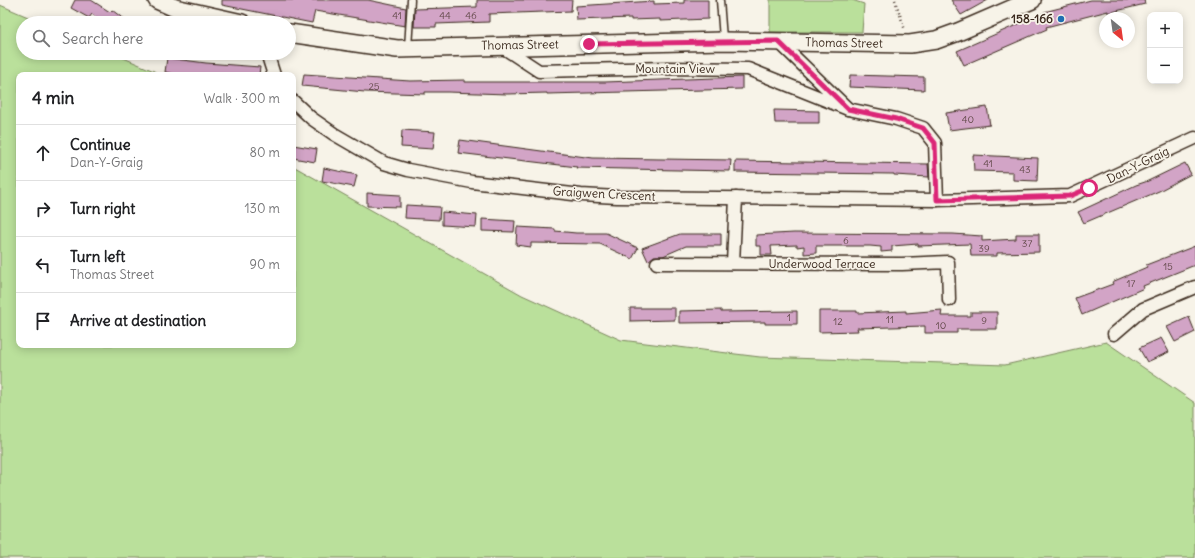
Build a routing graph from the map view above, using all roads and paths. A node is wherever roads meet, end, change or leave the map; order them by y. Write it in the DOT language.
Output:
graph roads {
  1 [pos="157,0"];
  2 [pos="411,0"];
  3 [pos="720,0"];
  4 [pos="895,0"];
  5 [pos="1032,0"];
  6 [pos="211,16"];
  7 [pos="296,34"];
  8 [pos="723,41"];
  9 [pos="778,41"];
  10 [pos="910,44"];
  11 [pos="501,46"];
  12 [pos="408,48"];
  13 [pos="269,60"];
  14 [pos="273,72"];
  15 [pos="296,104"];
  16 [pos="848,109"];
  17 [pos="1194,140"];
  18 [pos="736,198"];
  19 [pos="937,200"];
  20 [pos="657,263"];
  21 [pos="733,263"];
  22 [pos="1195,287"];
  23 [pos="949,300"];
  24 [pos="1114,334"];
  1 -- 6 [label="main road"];
  2 -- 12 [label="lane"];
  3 -- 8 [label="lane"];
  4 -- 10 [label="path"];
  5 -- 10 [label="main road, Thomas Street"];
  7 -- 12 [label="main road, Thomas Street"];
  8 -- 9 [label="main road, Thomas Street"];
  8 -- 11 [label="main road, Thomas Street"];
  9 -- 10 [label="main road, Thomas Street"];
  9 -- 16 [label="street"];
  11 -- 12 [label="main road, Thomas Street"];
  11 -- 16 [label="street, Mountain View"];
  13 -- 14 [label="street"];
  15 -- 18 [label="street, Graigwen Crescent"];
  16 -- 19 [label="street, Mountain View"];
  17 -- 19 [label="street, Dan-Y-Graig"];
  18 -- 19 [label="street, Graigwen Crescent"];
  18 -- 21 [label="street"];
  20 -- 21 [label="street, Underwood Terrace"];
  21 -- 23 [label="street, Underwood Terrace"];
  22 -- 24 [label="street"];
}
